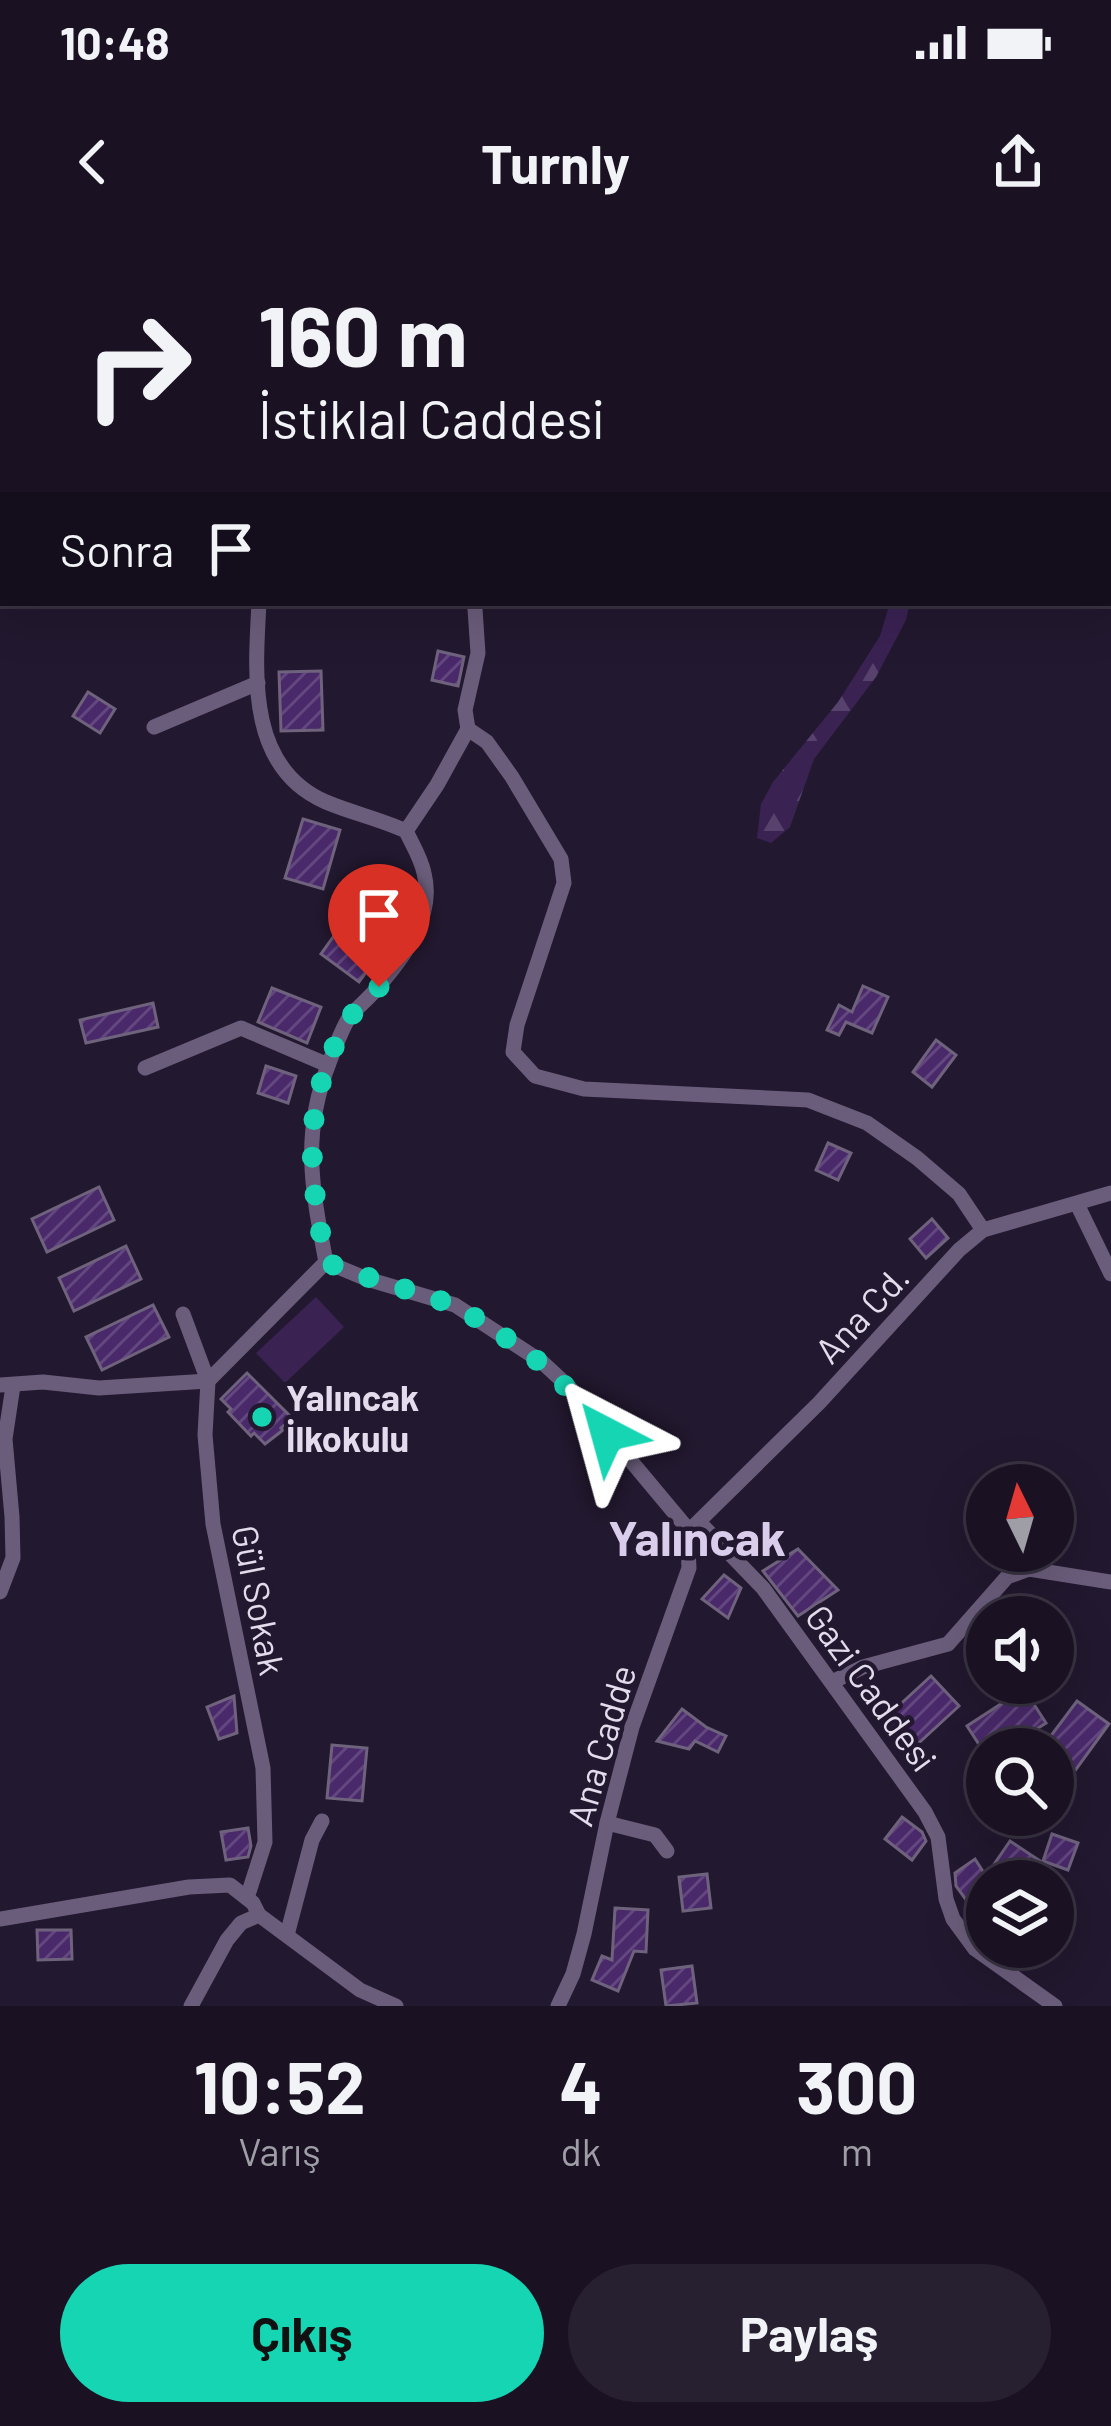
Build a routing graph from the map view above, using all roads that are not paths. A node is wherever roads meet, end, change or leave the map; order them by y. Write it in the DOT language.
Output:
graph roads {
  1 [pos="259,606"];
  2 [pos="476,606"];
  3 [pos="258,683"];
  4 [pos="154,727"];
  5 [pos="468,729"];
  6 [pos="406,831"];
  7 [pos="328,1066"];
  8 [pos="146,1068"];
  9 [pos="1111,1193"];
  10 [pos="1077,1204"];
  11 [pos="983,1230"];
  12 [pos="326,1262"];
  13 [pos="1111,1274"];
  14 [pos="183,1314"];
  15 [pos="208,1381"];
  16 [pos="6,1386"];
  17 [pos="694,1526"];
  18 [pos="1111,1582"];
  19 [pos="0,1592"];
  20 [pos="832,1682"];
  21 [pos="322,1821"];
  22 [pos="607,1822"];
  23 [pos="667,1852"];
  24 [pos="247,1898"];
  25 [pos="259,1915"];
  26 [pos="0,1919"];
  27 [pos="286,1935"];
  28 [pos="191,2006"];
  29 [pos="396,2006"];
  30 [pos="558,2006"];
  31 [pos="1054,2006"];
  1 -- 3 [label="street"];
  2 -- 5 [label="street"];
  3 -- 4 [label="street"];
  3 -- 6 [label="street"];
  5 -- 6 [label="street"];
  5 -- 11 [label="street"];
  6 -- 7 [label="street"];
  7 -- 8 [label="street"];
  7 -- 12 [label="street"];
  9 -- 10 [label="street, Ana Cd."];
  10 -- 11 [label="street, Ana Cd."];
  10 -- 13 [label="street"];
  11 -- 17 [label="street, Ana Cd."];
  12 -- 15 [label="street"];
  12 -- 17 [label="street"];
  14 -- 15 [label="street, Gül Sokak"];
  15 -- 16 [label="street"];
  15 -- 24 [label="street, Gül Sokak"];
  16 -- 19 [label="street"];
  17 -- 20 [label="street, Gazi Caddesi"];
  17 -- 22 [label="street, Ana Cadde"];
  18 -- 20 [label="street"];
  20 -- 31 [label="street, Gazi Caddesi"];
  21 -- 27 [label="street"];
  22 -- 23 [label="street"];
  22 -- 30 [label="street, Ana Cadde"];
  24 -- 25 [label="street"];
  24 -- 26 [label="street"];
  25 -- 27 [label="street"];
  25 -- 28 [label="street"];
  27 -- 29 [label="street"];
}
